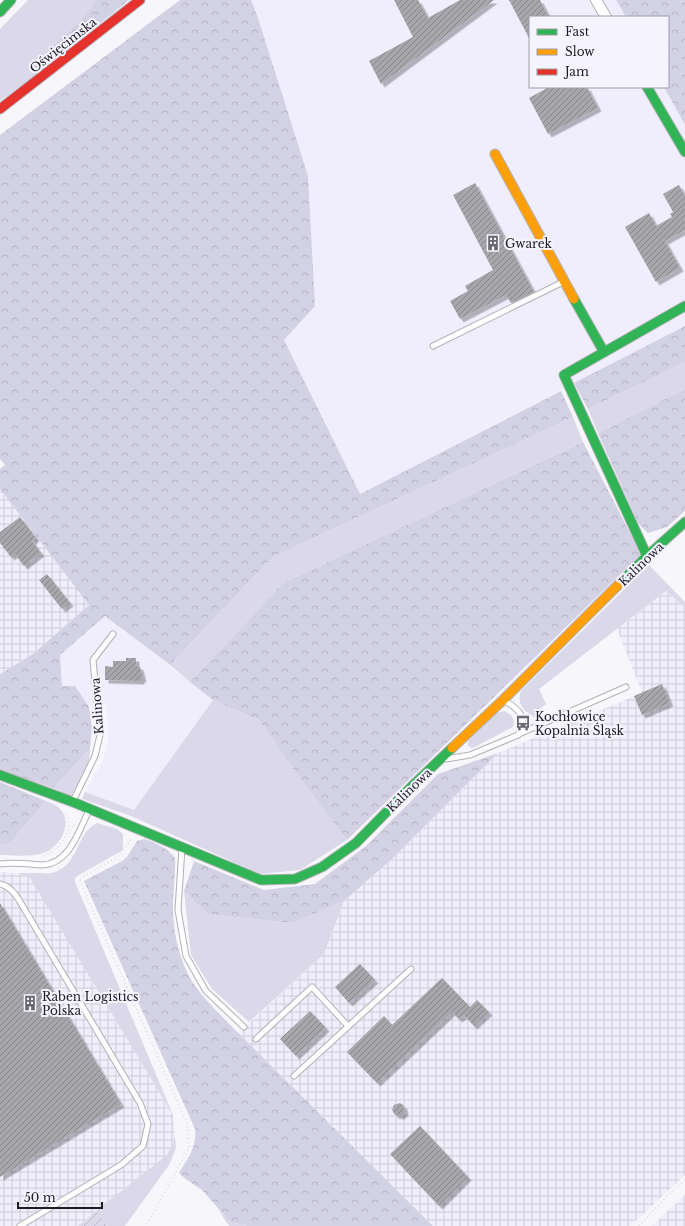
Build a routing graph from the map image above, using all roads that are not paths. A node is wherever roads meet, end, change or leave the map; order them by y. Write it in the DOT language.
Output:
graph roads {
  1 [pos="11,0"];
  2 [pos="140,0"];
  3 [pos="596,0"];
  4 [pos="0,12"];
  5 [pos="605,16"];
  6 [pos="648,88"];
  7 [pos="0,109"];
  8 [pos="685,152"];
  9 [pos="495,154"];
  10 [pos="564,281"];
  11 [pos="685,306"];
  12 [pos="433,346"];
  13 [pos="604,352"];
  14 [pos="685,522"];
  15 [pos="647,556"];
  16 [pos="113,634"];
  17 [pos="626,687"];
  18 [pos="503,700"];
  19 [pos="518,734"];
  20 [pos="441,759"];
  21 [pos="0,775"];
  22 [pos="72,802"];
  23 [pos="90,809"];
  24 [pos="182,847"];
  25 [pos="0,864"];
  26 [pos="0,884"];
  27 [pos="411,969"];
  28 [pos="348,1026"];
  29 [pos="244,1027"];
  30 [pos="256,1038"];
  31 [pos="294,1076"];
  32 [pos="20,1226"];
  1 -- 4 [label="main road"];
  2 -- 7 [label="main road, Oświęcimska"];
  3 -- 5 [label="street"];
  6 -- 8 [label="main road"];
  9 -- 10 [label="main road"];
  10 -- 12 [label="lane"];
  10 -- 13 [label="main road"];
  11 -- 13 [label="main road"];
  13 -- 15 [label="main road"];
  14 -- 15 [label="main road, Kalinowa"];
  15 -- 18 [label="main road, Kalinowa"];
  16 -- 22 [label="lane, Kalinowa"];
  17 -- 19 [label="lane"];
  18 -- 19 [label="lane"];
  18 -- 20 [label="main road, Kalinowa"];
  19 -- 20 [label="lane"];
  20 -- 24 [label="main road, Kalinowa"];
  21 -- 22 [label="main road, Kalinowa"];
  22 -- 23 [label="main road, Kalinowa"];
  23 -- 24 [label="main road, Kalinowa"];
  23 -- 25 [label="lane"];
  24 -- 29 [label="lane"];
  26 -- 32 [label="lane"];
  27 -- 28 [label="lane"];
  28 -- 30 [label="lane"];
  28 -- 31 [label="lane"];
}
